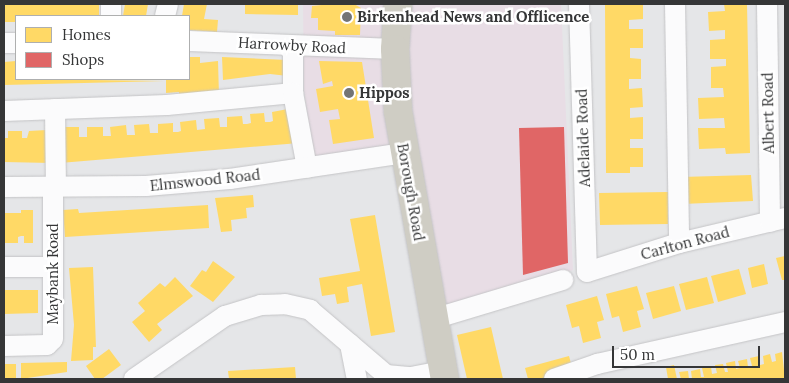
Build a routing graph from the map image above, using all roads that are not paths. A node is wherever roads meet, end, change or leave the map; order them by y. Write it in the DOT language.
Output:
graph roads {
  1 [pos="398,4"];
  2 [pos="579,4"];
  3 [pos="675,4"];
  4 [pos="767,4"];
  5 [pos="190,41"];
  6 [pos="293,46"];
  7 [pos="395,49"];
  8 [pos="293,93"];
  9 [pos="55,109"];
  10 [pos="4,111"];
  11 [pos="777,128"];
  12 [pos="404,153"];
  13 [pos="307,168"];
  14 [pos="4,187"];
  15 [pos="54,187"];
  16 [pos="778,220"];
  17 [pos="679,243"];
  18 [pos="4,267"];
  19 [pos="52,267"];
  20 [pos="586,272"];
  21 [pos="563,280"];
  22 [pos="433,319"];
  23 [pos="785,322"];
  24 [pos="350,344"];
  25 [pos="4,346"];
  26 [pos="444,375"];
  27 [pos="134,379"];
  28 [pos="357,379"];
  29 [pos="554,379"];
  1 -- 7 [label="highway, Borough Road"];
  2 -- 20 [label="street, Adelaide Road"];
  3 -- 17 [label="street"];
  4 -- 11 [label="street, Albert Road"];
  5 -- 6 [label="street, Harrowby Road"];
  6 -- 7 [label="street, Harrowby Road"];
  6 -- 8 [label="street"];
  7 -- 12 [label="highway, Borough Road"];
  8 -- 9 [label="street"];
  8 -- 13 [label="street"];
  9 -- 10 [label="street"];
  9 -- 15 [label="street, Maybank Road"];
  11 -- 16 [label="street, Albert Road"];
  12 -- 13 [label="street, Elmswood Road"];
  12 -- 22 [label="highway, Borough Road"];
  13 -- 15 [label="street, Elmswood Road"];
  14 -- 15 [label="street, Elmswood Road"];
  15 -- 19 [label="street, Maybank Road"];
  16 -- 17 [label="street, Carlton Road"];
  17 -- 20 [label="street, Carlton Road"];
  18 -- 19 [label="street"];
  19 -- 25 [label="street, Maybank Road"];
  21 -- 22 [label="street"];
  22 -- 26 [label="highway, Borough Road"];
  23 -- 29 [label="street"];
  24 -- 26 [label="street"];
  24 -- 27 [label="street"];
  24 -- 28 [label="street"];
}
